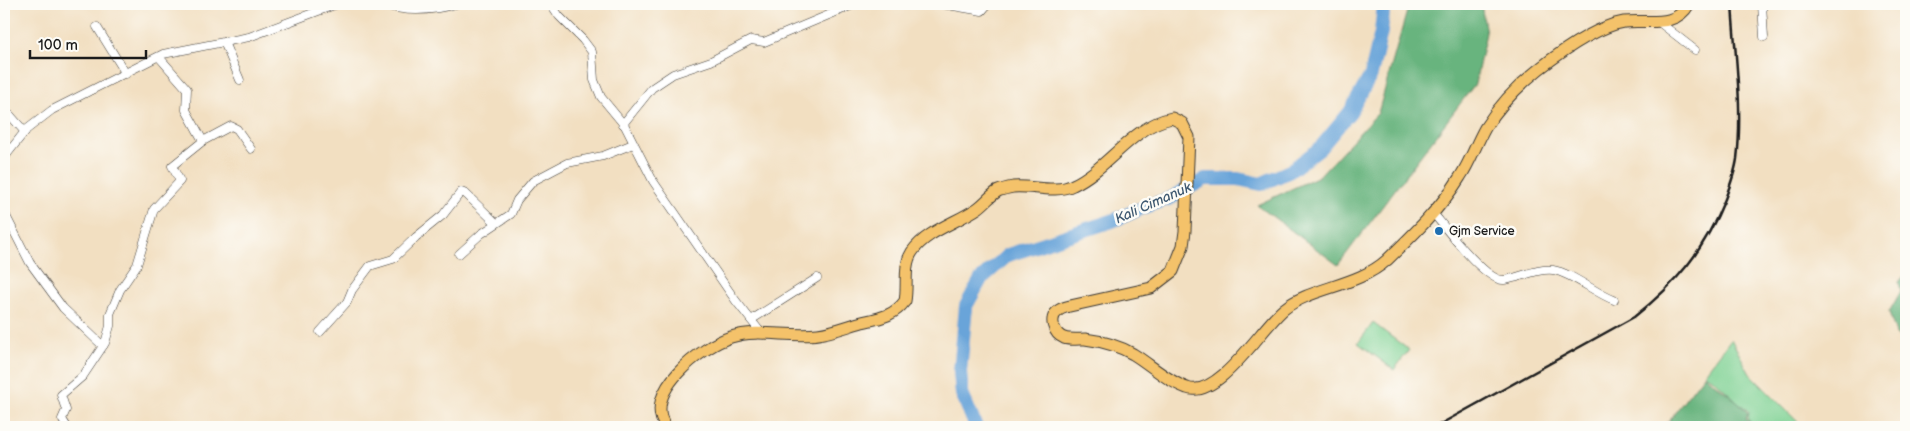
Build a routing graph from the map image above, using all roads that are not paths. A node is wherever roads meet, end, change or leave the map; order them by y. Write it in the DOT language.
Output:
graph roads {
  1 [pos="337,4"];
  2 [pos="383,4"];
  3 [pos="456,4"];
  4 [pos="551,4"];
  5 [pos="855,4"];
  6 [pos="942,4"];
  7 [pos="988,4"];
  8 [pos="1689,4"];
  9 [pos="1762,4"];
  10 [pos="1659,22"];
  11 [pos="97,27"];
  12 [pos="1764,37"];
  13 [pos="224,42"];
  14 [pos="1696,50"];
  15 [pos="159,56"];
  16 [pos="126,74"];
  17 [pos="240,80"];
  18 [pos="4,116"];
  19 [pos="623,124"];
  20 [pos="25,132"];
  21 [pos="203,141"];
  22 [pos="633,144"];
  23 [pos="251,149"];
  24 [pos="4,158"];
  25 [pos="4,212"];
  26 [pos="1433,213"];
  27 [pos="496,224"];
  28 [pos="459,254"];
  29 [pos="817,278"];
  30 [pos="1614,300"];
  31 [pos="751,320"];
  32 [pos="320,332"];
  33 [pos="762,334"];
  34 [pos="103,346"];
  35 [pos="67,427"];
  36 [pos="666,427"];
  1 -- 13 [label="street"];
  2 -- 3 [label="street"];
  4 -- 19 [label="street"];
  5 -- 19 [label="street"];
  6 -- 7 [label="street"];
  8 -- 10 [label="main road"];
  9 -- 12 [label="street"];
  10 -- 14 [label="street"];
  10 -- 26 [label="main road"];
  11 -- 16 [label="street"];
  13 -- 15 [label="street"];
  13 -- 17 [label="street"];
  15 -- 16 [label="street"];
  15 -- 21 [label="street"];
  16 -- 20 [label="street"];
  18 -- 20 [label="street"];
  19 -- 22 [label="street"];
  20 -- 24 [label="street"];
  21 -- 23 [label="street"];
  21 -- 34 [label="street"];
  22 -- 27 [label="street"];
  22 -- 31 [label="street"];
  25 -- 34 [label="street"];
  26 -- 30 [label="street"];
  26 -- 33 [label="main road"];
  27 -- 28 [label="street"];
  27 -- 32 [label="street"];
  29 -- 31 [label="street"];
  31 -- 33 [label="street"];
  33 -- 36 [label="main road"];
  34 -- 35 [label="street"];
}
